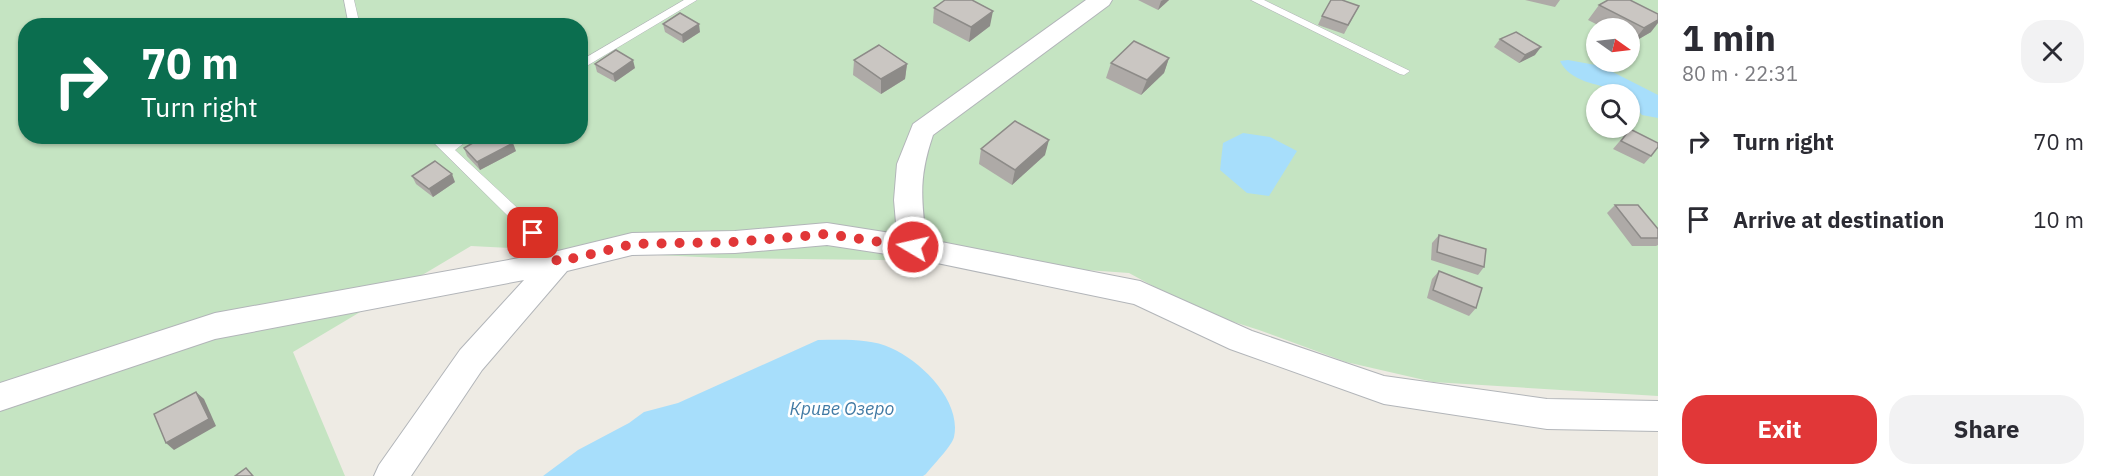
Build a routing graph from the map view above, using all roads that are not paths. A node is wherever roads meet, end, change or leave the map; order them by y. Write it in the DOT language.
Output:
graph roads {
  1 [pos="349,0"];
  2 [pos="692,0"];
  3 [pos="1101,0"];
  4 [pos="1256,0"];
  5 [pos="353,18"];
  6 [pos="588,61"];
  7 [pos="1404,71"];
  8 [pos="442,144"];
  9 [pos="455,144"];
  10 [pos="447,149"];
  11 [pos="913,247"];
  12 [pos="558,262"];
  13 [pos="0,398"];
  14 [pos="1658,416"];
  15 [pos="391,476"];
  1 -- 5 [label="lane"];
  2 -- 6 [label="lane"];
  3 -- 11 [label="street"];
  4 -- 7 [label="lane"];
  8 -- 10 [label="lane"];
  9 -- 10 [label="lane"];
  10 -- 12 [label="lane"];
  11 -- 12 [label="street"];
  11 -- 14 [label="street"];
  12 -- 13 [label="street"];
  12 -- 15 [label="street"];
}
